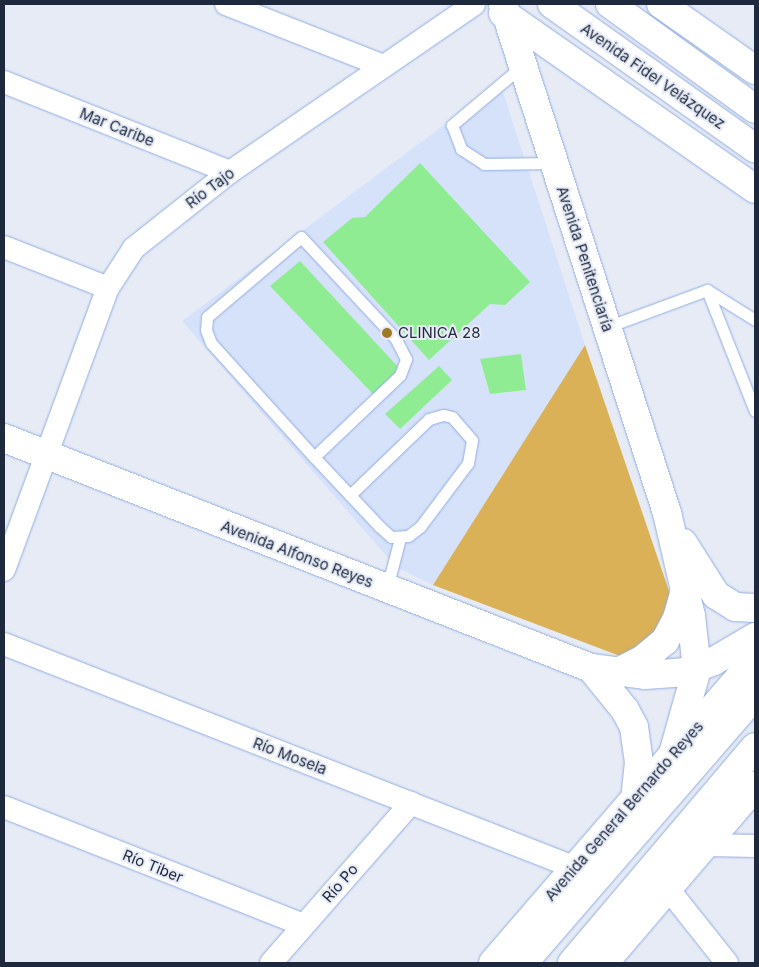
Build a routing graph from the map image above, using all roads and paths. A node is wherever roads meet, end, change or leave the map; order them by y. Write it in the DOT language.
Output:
graph roads {
  1 [pos="226,4"];
  2 [pos="474,4"];
  3 [pos="552,4"];
  4 [pos="610,4"];
  5 [pos="507,7"];
  6 [pos="672,7"];
  7 [pos="381,65"];
  8 [pos="522,66"];
  9 [pos="755,70"];
  10 [pos="4,82"];
  11 [pos="755,109"];
  12 [pos="755,148"];
  13 [pos="554,164"];
  14 [pos="230,172"];
  15 [pos="755,189"];
  16 [pos="4,247"];
  17 [pos="108,288"];
  18 [pos="707,290"];
  19 [pos="755,320"];
  20 [pos="607,327"];
  21 [pos="755,412"];
  22 [pos="4,438"];
  23 [pos="46,455"];
  24 [pos="314,457"];
  25 [pos="350,495"];
  26 [pos="667,513"];
  27 [pos="400,538"];
  28 [pos="4,570"];
  29 [pos="387,589"];
  30 [pos="685,591"];
  31 [pos="755,608"];
  32 [pos="755,637"];
  33 [pos="4,644"];
  34 [pos="755,659"];
  35 [pos="697,669"];
  36 [pos="605,670"];
  37 [pos="755,695"];
  38 [pos="755,747"];
  39 [pos="673,754"];
  40 [pos="755,786"];
  41 [pos="635,801"];
  42 [pos="411,803"];
  43 [pos="4,807"];
  44 [pos="706,845"];
  45 [pos="755,846"];
  46 [pos="576,868"];
  47 [pos="669,890"];
  48 [pos="303,925"];
  49 [pos="271,963"];
  50 [pos="493,963"];
  51 [pos="523,963"];
  52 [pos="572,963"];
  53 [pos="604,963"];
  54 [pos="727,963"];
  1 -- 7 [label="street"];
  2 -- 7 [label="street, Río Tajo"];
  3 -- 12 [label="main road, Avenida Fidel Velázquez"];
  4 -- 11 [label="main road"];
  5 -- 8 [label="main road, Avenida Penitenciaría"];
  5 -- 15 [label="main road"];
  6 -- 9 [label="main road"];
  7 -- 14 [label="street, Río Tajo"];
  8 -- 13 [label="main road, Avenida Penitenciaría"];
  8 -- 13 [label="lane"];
  10 -- 14 [label="street, Mar Caribe"];
  13 -- 20 [label="main road, Avenida Penitenciaría"];
  14 -- 17 [label="street, Río Tajo"];
  16 -- 17 [label="street"];
  17 -- 23 [label="street, Río Tajo"];
  18 -- 19 [label="lane"];
  18 -- 20 [label="lane"];
  18 -- 21 [label="lane"];
  20 -- 26 [label="main road, Avenida Penitenciaría"];
  22 -- 23 [label="main road, Avenida Alfonso Reyes"];
  23 -- 28 [label="street, Río Tajo"];
  23 -- 29 [label="main road, Avenida Alfonso Reyes"];
  24 -- 24 [label="lane"];
  24 -- 25 [label="lane"];
  25 -- 27 [label="lane"];
  25 -- 27 [label="lane"];
  26 -- 30 [label="main road, Avenida Penitenciaría"];
  26 -- 31 [label="main road, Avenida Penitenciaría"];
  27 -- 29 [label="lane"];
  29 -- 36 [label="main road, Avenida Alfonso Reyes"];
  30 -- 35 [label="main road, Avenida Penitenciaría"];
  30 -- 36 [label="main road"];
  32 -- 35 [label="main road, Avenida Alfonso Reyes"];
  33 -- 42 [label="street, Río Mosela"];
  34 -- 39 [label="main road, Avenida General Bernardo Reyes"];
  35 -- 36 [label="main road, Avenida Alfonso Reyes"];
  35 -- 39 [label="main road, Avenida Penitenciaría"];
  36 -- 41 [label="main road"];
  37 -- 51 [label="main road, Avenida General Bernardo Reyes"];
  38 -- 52 [label="main road"];
  39 -- 41 [label="main road, Avenida General Bernardo Reyes"];
  40 -- 44 [label="main road"];
  41 -- 46 [label="main road, Avenida General Bernardo Reyes"];
  42 -- 46 [label="street, Río Mosela"];
  42 -- 48 [label="street, Río Po"];
  43 -- 48 [label="street, Río Tiber"];
  44 -- 45 [label="street"];
  44 -- 47 [label="main road"];
  46 -- 50 [label="main road, Avenida General Bernardo Reyes"];
  47 -- 53 [label="main road"];
  47 -- 54 [label="street"];
  48 -- 49 [label="street, Río Po"];
}
